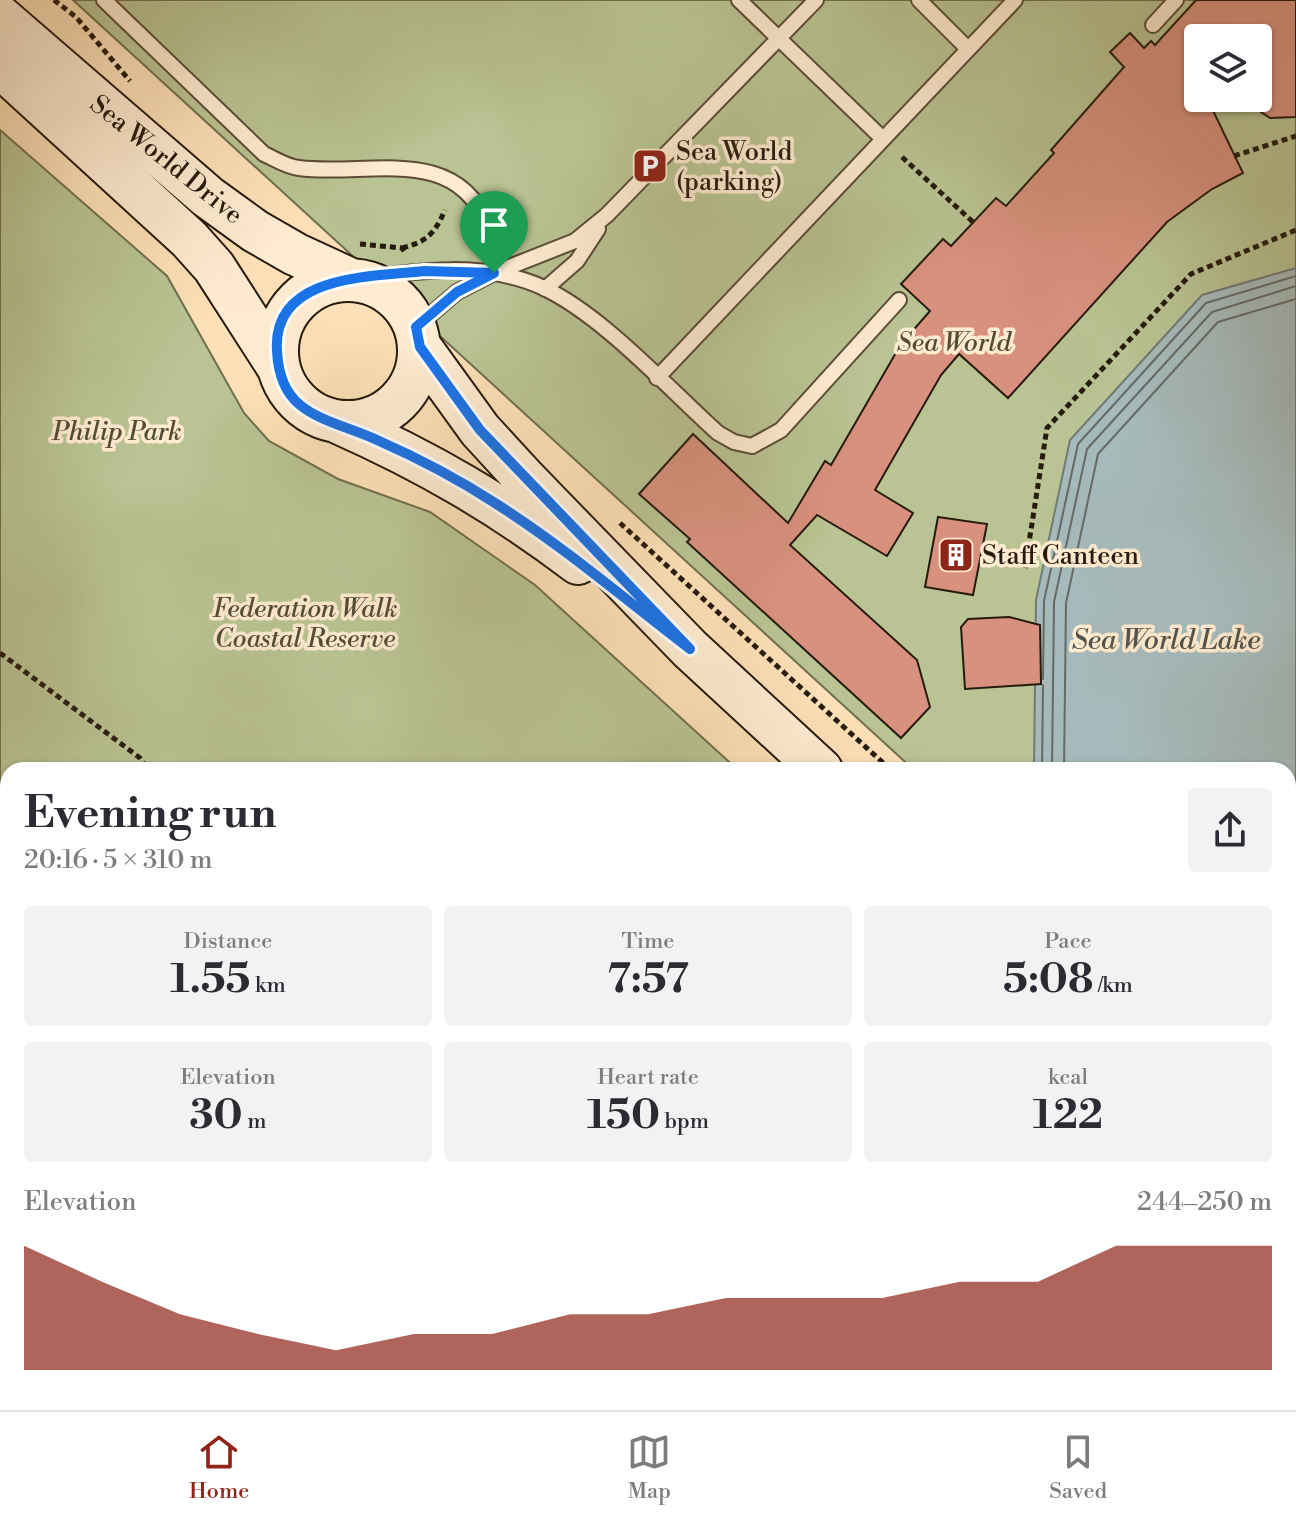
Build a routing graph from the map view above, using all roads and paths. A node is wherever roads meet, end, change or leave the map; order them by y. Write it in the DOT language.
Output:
graph roads {
  1 [pos="104,0"];
  2 [pos="739,0"];
  3 [pos="816,0"];
  4 [pos="919,0"];
  5 [pos="1015,0"];
  6 [pos="1176,0"];
  7 [pos="0,17"];
  8 [pos="1153,25"];
  9 [pos="778,39"];
  10 [pos="968,49"];
  11 [pos="0,66"];
  12 [pos="1296,134"];
  13 [pos="882,138"];
  14 [pos="1234,156"];
  15 [pos="902,157"];
  16 [pos="445,210"];
  17 [pos="607,215"];
  18 [pos="973,222"];
  19 [pos="1296,230"];
  20 [pos="402,248"];
  21 [pos="494,273"];
  22 [pos="353,279"];
  23 [pos="545,289"];
  24 [pos="899,300"];
  25 [pos="418,337"];
  26 [pos="277,365"];
  27 [pos="657,378"];
  28 [pos="338,422"];
  29 [pos="1025,568"];
  30 [pos="690,649"];
  31 [pos="0,653"];
  32 [pos="143,762"];
  33 [pos="812,762"];
  1 -- 21 [label="lane"];
  2 -- 9 [label="lane"];
  3 -- 9 [label="lane"];
  4 -- 10 [label="lane"];
  5 -- 10 [label="lane"];
  6 -- 8 [label="lane"];
  7 -- 22 [label="street, Sea World Drive"];
  9 -- 13 [label="lane"];
  9 -- 17 [label="lane"];
  10 -- 13 [label="lane"];
  11 -- 26 [label="street, Sea World Drive"];
  12 -- 14 [label="path"];
  13 -- 27 [label="lane"];
  15 -- 18 [label="path"];
  16 -- 20 [label="path"];
  17 -- 21 [label="lane"];
  17 -- 23 [label="lane"];
  19 -- 29 [label="path"];
  21 -- 22 [label="lane"];
  21 -- 23 [label="lane"];
  21 -- 25 [label="lane"];
  22 -- 25 [label="street"];
  22 -- 26 [label="street"];
  23 -- 27 [label="lane"];
  24 -- 27 [label="lane"];
  25 -- 28 [label="street"];
  25 -- 30 [label="street"];
  26 -- 28 [label="street"];
  28 -- 30 [label="street"];
  30 -- 33 [label="street"];
  31 -- 32 [label="path"];
}
